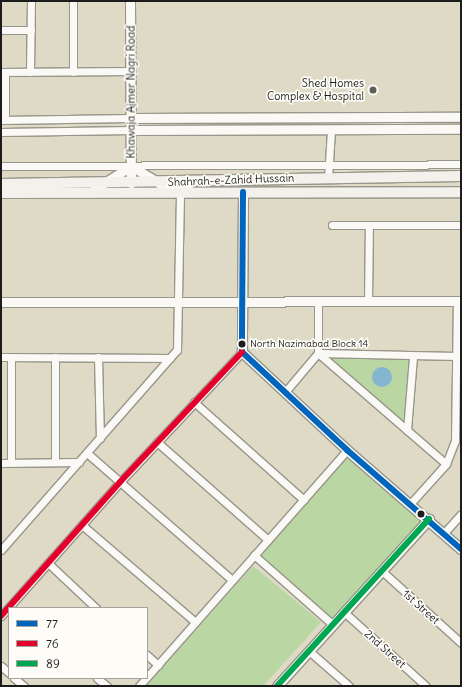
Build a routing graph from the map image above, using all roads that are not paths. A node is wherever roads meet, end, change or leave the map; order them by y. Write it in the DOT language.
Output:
graph roads {
  1 [pos="31,1"];
  2 [pos="72,1"];
  3 [pos="130,1"];
  4 [pos="1,30"];
  5 [pos="30,30"];
  6 [pos="131,71"];
  7 [pos="3,72"];
  8 [pos="30,72"];
  9 [pos="73,72"];
  10 [pos="461,117"];
  11 [pos="131,118"];
  12 [pos="3,120"];
  13 [pos="461,129"];
  14 [pos="132,130"];
  15 [pos="331,130"];
  16 [pos="1,132"];
  17 [pos="461,164"];
  18 [pos="1,166"];
  19 [pos="131,166"];
  20 [pos="330,167"];
  21 [pos="461,174"];
  22 [pos="328,178"];
  23 [pos="159,182"];
  24 [pos="1,184"];
  25 [pos="106,184"];
  26 [pos="131,184"];
  27 [pos="90,192"];
  28 [pos="180,192"];
  29 [pos="194,192"];
  30 [pos="243,192"];
  31 [pos="461,192"];
  32 [pos="1,193"];
  33 [pos="332,225"];
  34 [pos="369,225"];
  35 [pos="461,225"];
  36 [pos="1,302"];
  37 [pos="179,302"];
  38 [pos="245,302"];
  39 [pos="318,302"];
  40 [pos="368,302"];
  41 [pos="459,302"];
  42 [pos="242,352"];
  43 [pos="318,353"];
  44 [pos="457,356"];
  45 [pos="1,357"];
  46 [pos="11,357"];
  47 [pos="55,357"];
  48 [pos="98,357"];
  49 [pos="170,358"];
  50 [pos="413,358"];
  51 [pos="285,392"];
  52 [pos="194,402"];
  53 [pos="407,430"];
  54 [pos="100,438"];
  55 [pos="157,442"];
  56 [pos="347,450"];
  57 [pos="87,453"];
  58 [pos="11,462"];
  59 [pos="55,462"];
  60 [pos="79,462"];
  61 [pos="1,463"];
  62 [pos="446,464"];
  63 [pos="120,482"];
  64 [pos="304,500"];
  65 [pos="410,504"];
  66 [pos="461,514"];
  67 [pos="429,519"];
  68 [pos="82,524"];
  69 [pos="444,533"];
  70 [pos="268,540"];
  71 [pos="461,549"];
  72 [pos="1,550"];
  73 [pos="254,555"];
  74 [pos="48,563"];
  75 [pos="382,571"];
  76 [pos="232,580"];
  77 [pos="14,606"];
  78 [pos="95,607"];
  79 [pos="344,612"];
  80 [pos="195,622"];
  81 [pos="333,625"];
  82 [pos="461,643"];
  83 [pos="309,651"];
  84 [pos="148,656"];
  85 [pos="158,665"];
  86 [pos="148,675"];
  87 [pos="15,679"];
  88 [pos="98,679"];
  89 [pos="24,686"];
  90 [pos="107,686"];
  91 [pos="277,686"];
  92 [pos="349,686"];
  93 [pos="426,686"];
  1 -- 5 [label="street"];
  2 -- 9 [label="street"];
  3 -- 6 [label="street, Khawaja Ajmer Nagri Road"];
  4 -- 5 [label="street"];
  5 -- 8 [label="street"];
  6 -- 9 [label="street"];
  6 -- 11 [label="street, Khawaja Ajmer Nagri Road"];
  7 -- 8 [label="street"];
  7 -- 12 [label="street"];
  8 -- 9 [label="street"];
  10 -- 11 [label="street"];
  11 -- 12 [label="street"];
  11 -- 14 [label="street, Khawaja Ajmer Nagri Road"];
  13 -- 15 [label="street"];
  14 -- 15 [label="street"];
  14 -- 16 [label="street"];
  14 -- 19 [label="street, Khawaja Ajmer Nagri Road"];
  15 -- 20 [label="street"];
  17 -- 20 [label="street"];
  18 -- 19 [label="street"];
  19 -- 20 [label="street"];
  19 -- 23 [label="street"];
  19 -- 25 [label="street"];
  19 -- 26 [label="street, Khawaja Ajmer Nagri Road"];
  20 -- 22 [label="street"];
  21 -- 22 [label="main road, Shahrah-e-Zahid Hussain"];
  22 -- 23 [label="main road, Shahrah-e-Zahid Hussain"];
  23 -- 26 [label="main road, Shahrah-e-Zahid Hussain"];
  23 -- 29 [label="street"];
  24 -- 25 [label="main road, Shahrah-e-Zahid Hussain"];
  25 -- 26 [label="main road, Shahrah-e-Zahid Hussain"];
  25 -- 27 [label="street"];
  27 -- 28 [label="main road, Shahrah-e-Zahid Hussain"];
  27 -- 32 [label="main road, Shahrah-e-Zahid Hussain"];
  28 -- 29 [label="main road, Shahrah-e-Zahid Hussain"];
  28 -- 37 [label="street"];
  29 -- 30 [label="main road, Shahrah-e-Zahid Hussain"];
  30 -- 31 [label="main road, Shahrah-e-Zahid Hussain"];
  30 -- 38 [label="street"];
  33 -- 34 [label="street"];
  34 -- 35 [label="street"];
  34 -- 40 [label="street"];
  36 -- 37 [label="street"];
  37 -- 38 [label="street"];
  37 -- 49 [label="street"];
  38 -- 39 [label="street"];
  38 -- 42 [label="street"];
  39 -- 40 [label="street"];
  39 -- 43 [label="street"];
  40 -- 41 [label="street"];
  41 -- 44 [label="street"];
  42 -- 51 [label="street"];
  42 -- 52 [label="street"];
  43 -- 50 [label="street"];
  43 -- 51 [label="street"];
  43 -- 53 [label="street"];
  44 -- 50 [label="street"];
  44 -- 62 [label="street"];
  45 -- 46 [label="street"];
  46 -- 47 [label="street"];
  46 -- 58 [label="street"];
  47 -- 48 [label="street"];
  47 -- 59 [label="street"];
  48 -- 49 [label="street"];
  48 -- 54 [label="street"];
  49 -- 54 [label="street"];
  50 -- 53 [label="street"];
  51 -- 56 [label="street"];
  52 -- 55 [label="street"];
  52 -- 64 [label="street"];
  53 -- 62 [label="street"];
  54 -- 57 [label="street"];
  55 -- 63 [label="street"];
  55 -- 70 [label="street"];
  56 -- 64 [label="street"];
  56 -- 65 [label="street"];
  57 -- 60 [label="street"];
  57 -- 63 [label="street"];
  58 -- 59 [label="street"];
  58 -- 61 [label="street"];
  59 -- 60 [label="street"];
  60 -- 72 [label="street"];
  62 -- 65 [label="street"];
  63 -- 68 [label="street"];
  63 -- 76 [label="street"];
  64 -- 70 [label="street"];
  65 -- 67 [label="street"];
  66 -- 69 [label="street"];
  67 -- 69 [label="street"];
  67 -- 75 [label="street"];
  68 -- 74 [label="street"];
  68 -- 80 [label="street"];
  69 -- 71 [label="street"];
  70 -- 73 [label="street"];
  73 -- 76 [label="street"];
  73 -- 81 [label="street"];
  74 -- 77 [label="street"];
  74 -- 78 [label="street"];
  75 -- 79 [label="street"];
  75 -- 82 [label="street, 1st Street"];
  76 -- 80 [label="street"];
  79 -- 81 [label="street"];
  79 -- 93 [label="street, 2nd Street"];
  80 -- 85 [label="street"];
  81 -- 83 [label="street"];
  83 -- 91 [label="street"];
  83 -- 92 [label="street"];
  84 -- 85 [label="street"];
  85 -- 86 [label="street"];
  87 -- 89 [label="street"];
  88 -- 90 [label="street"];
}
